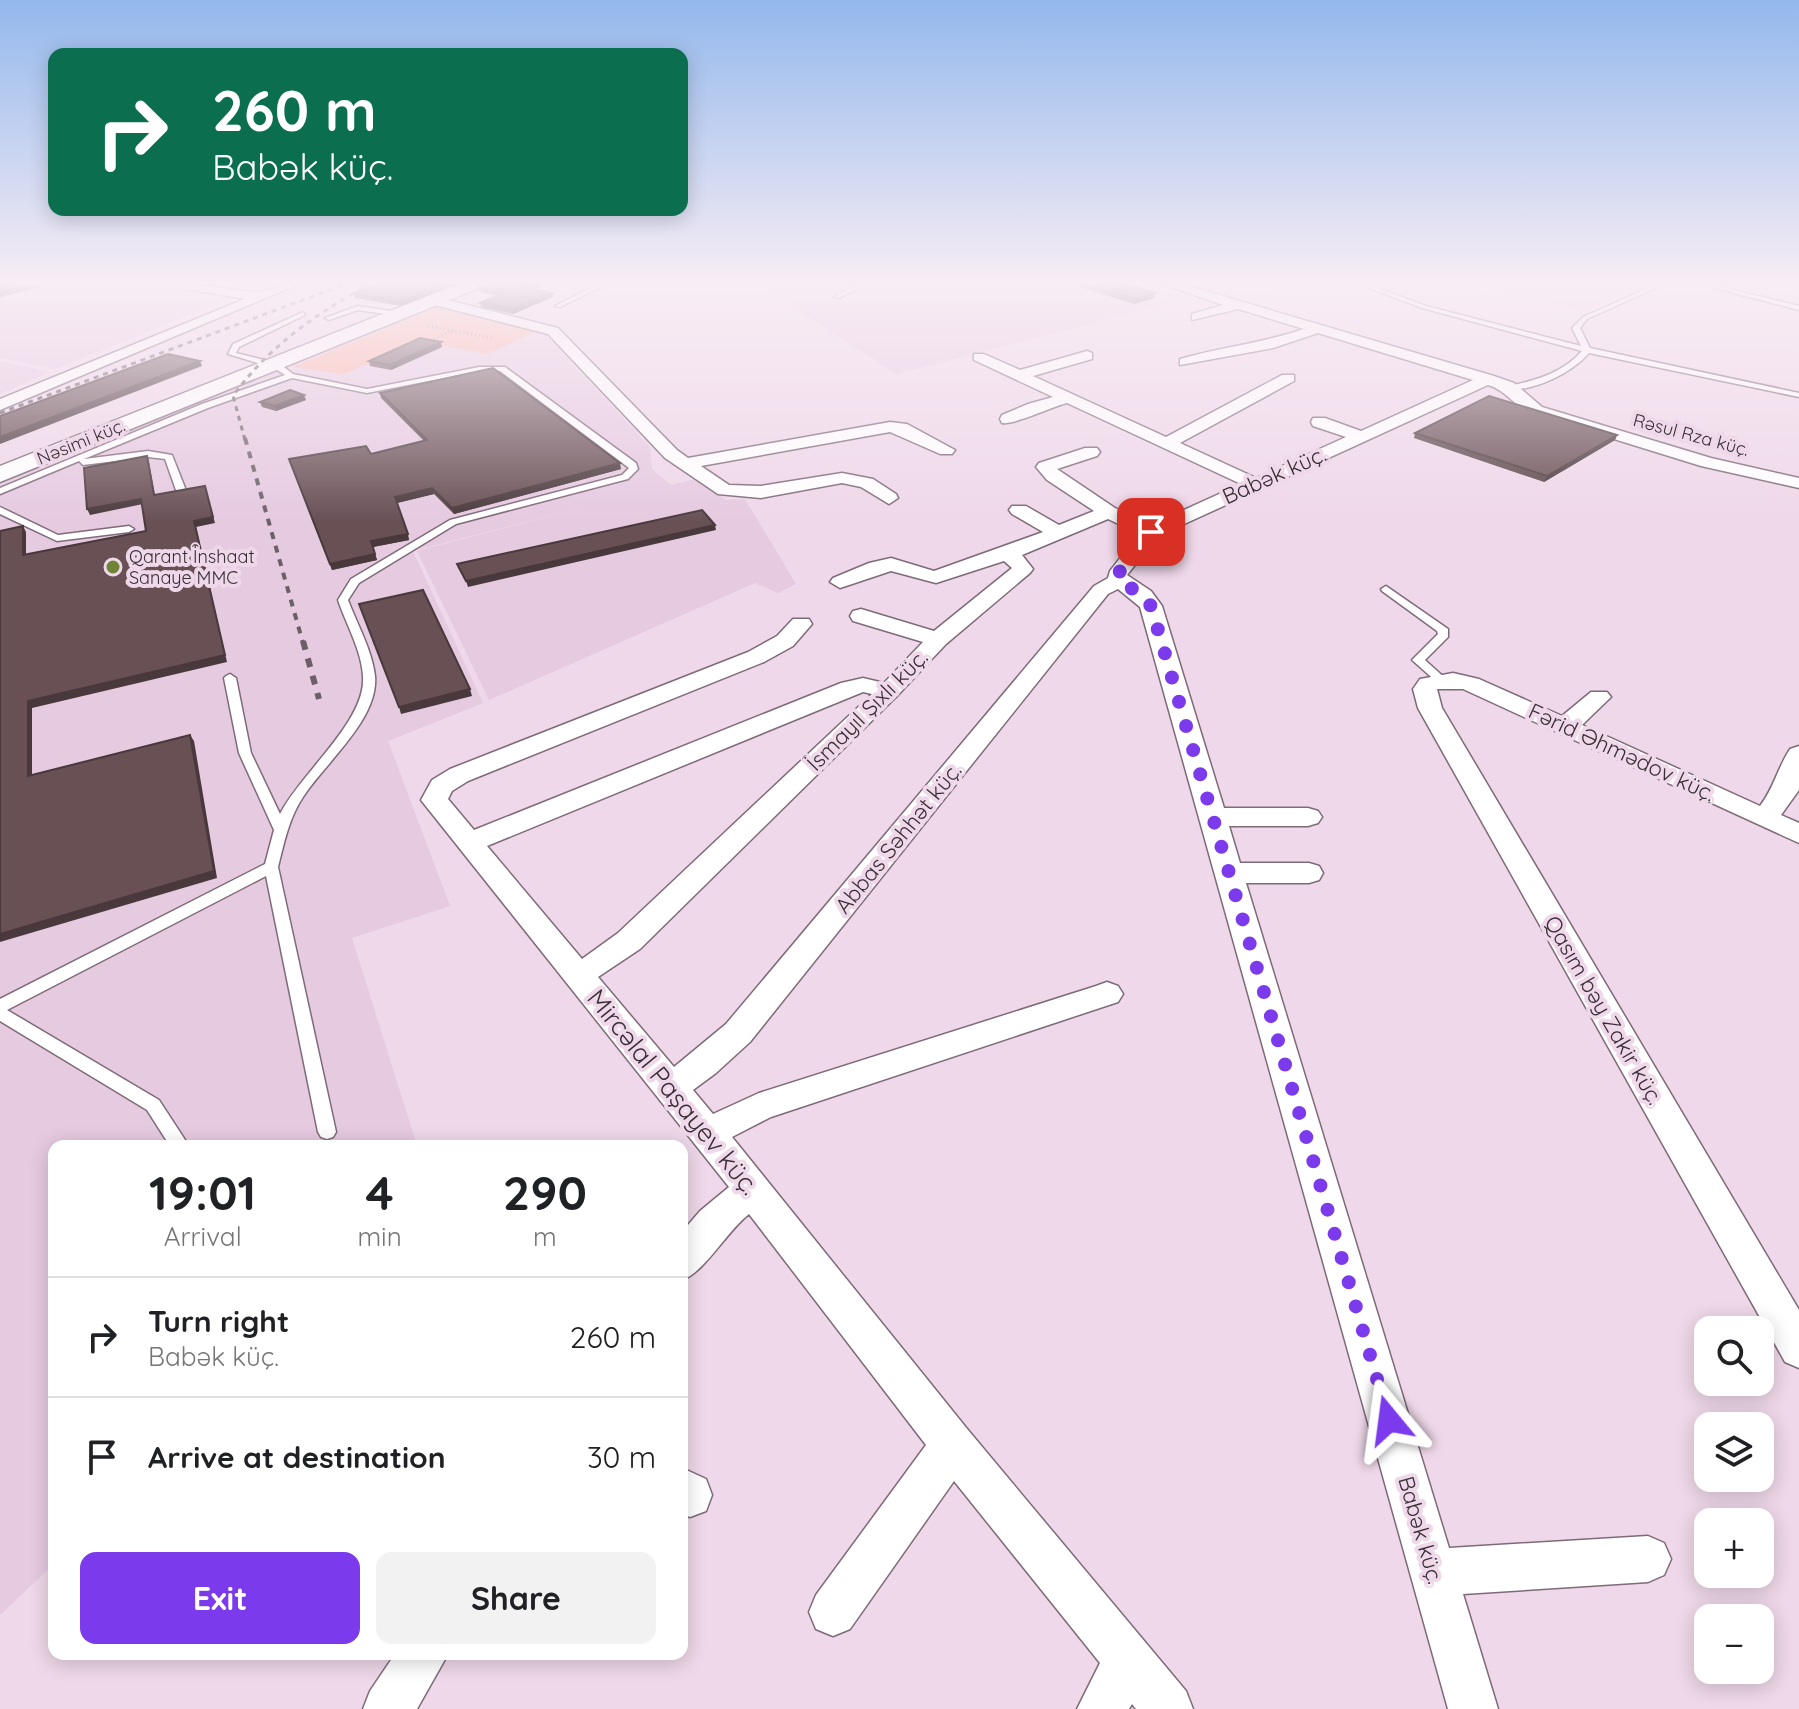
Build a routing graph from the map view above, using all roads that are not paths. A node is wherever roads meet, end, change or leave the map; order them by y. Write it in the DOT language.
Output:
graph roads {
  1 [pos="99,364"];
  2 [pos="262,364"];
  3 [pos="295,364"];
  4 [pos="585,364"];
  5 [pos="994,364"];
  6 [pos="1059,364"];
  7 [pos="1435,364"];
  8 [pos="1571,364"];
  9 [pos="1652,364"];
  10 [pos="282,370"];
  11 [pos="1019,375"];
  12 [pos="1288,378"];
  13 [pos="1500,384"];
  14 [pos="1799,395"];
  15 [pos="1069,398"];
  16 [pos="0,405"];
  17 [pos="865,408"];
  18 [pos="1008,419"];
  19 [pos="1319,422"];
  20 [pos="890,427"];
  21 [pos="1360,436"];
  22 [pos="1166,443"];
  23 [pos="946,450"];
  24 [pos="1091,452"];
  25 [pos="74,460"];
  26 [pos="683,464"];
  27 [pos="0,475"];
  28 [pos="1799,483"];
  29 [pos="1255,484"];
  30 [pos="0,491"];
  31 [pos="182,493"];
  32 [pos="889,498"];
  33 [pos="0,510"];
  34 [pos="1019,510"];
  35 [pos="1108,512"];
  36 [pos="129,529"];
  37 [pos="1057,532"];
  38 [pos="1151,532"];
  39 [pos="1006,554"];
  40 [pos="1119,580"];
  41 [pos="840,582"];
  42 [pos="1386,589"];
  43 [pos="861,616"];
  44 [pos="801,624"];
  45 [pos="938,639"];
  46 [pos="230,678"];
  47 [pos="1442,681"];
  48 [pos="889,691"];
  49 [pos="1599,697"];
  50 [pos="1566,726"];
  51 [pos="1799,754"];
  52 [pos="1213,817"];
  53 [pos="1308,817"];
  54 [pos="1765,818"];
  55 [pos="280,828"];
  56 [pos="1799,834"];
  57 [pos="468,843"];
  58 [pos="271,867"];
  59 [pos="1229,873"];
  60 [pos="1309,873"];
  61 [pos="578,974"];
  62 [pos="1107,994"];
  63 [pos="0,1006"];
  64 [pos="0,1013"];
  65 [pos="669,1088"];
  66 [pos="327,1132"];
  67 [pos="708,1133"];
  68 [pos="176,1140"];
  69 [pos="753,1191"];
  70 [pos="688,1254"];
  71 [pos="1799,1348"];
  72 [pos="953,1445"];
  73 [pos="1648,1559"];
  74 [pos="1433,1572"];
  75 [pos="833,1612"];
  76 [pos="420,1660"];
  77 [pos="1128,1661"];
  78 [pos="388,1709"];
  79 [pos="1102,1709"];
  80 [pos="1168,1709"];
  81 [pos="1473,1709"];
  1 -- 16 [label="street"];
  2 -- 10 [label="lane"];
  3 -- 10 [label="street, Nəsimi küç."];
  4 -- 26 [label="street"];
  5 -- 11 [label="street"];
  6 -- 11 [label="street"];
  7 -- 13 [label="street, Rəsul Rza küç."];
  8 -- 13 [label="lane"];
  9 -- 14 [label="lane"];
  10 -- 25 [label="lane"];
  10 -- 27 [label="street, Nəsimi küç."];
  10 -- 55 [label="lane"];
  11 -- 15 [label="street"];
  12 -- 22 [label="street"];
  13 -- 21 [label="street, Babək küç."];
  13 -- 28 [label="street, Rəsul Rza küç."];
  15 -- 18 [label="street"];
  15 -- 22 [label="street"];
  17 -- 20 [label="street"];
  19 -- 21 [label="street"];
  20 -- 23 [label="street"];
  20 -- 26 [label="street"];
  21 -- 29 [label="street, Babək küç."];
  22 -- 29 [label="street"];
  24 -- 35 [label="street"];
  25 -- 30 [label="lane"];
  25 -- 31 [label="lane"];
  26 -- 32 [label="street"];
  29 -- 38 [label="street, Babək küç."];
  33 -- 36 [label="lane"];
  34 -- 37 [label="street"];
  35 -- 37 [label="street"];
  35 -- 38 [label="street"];
  37 -- 39 [label="street"];
  38 -- 40 [label="street, Babək küç."];
  39 -- 41 [label="street"];
  39 -- 45 [label="street, İsmayıl Şıxlı küç."];
  40 -- 52 [label="street, Babək küç."];
  40 -- 65 [label="street, Abbas Səhhət küç."];
  42 -- 47 [label="lane"];
  43 -- 45 [label="street"];
  44 -- 57 [label="street, Mircəlal Paşayev küç."];
  45 -- 48 [label="street, İsmayıl Şıxlı küç."];
  46 -- 55 [label="lane"];
  47 -- 50 [label="street, Fərid Əhmədov küç."];
  47 -- 71 [label="street, Qasım bəy Zakir küç."];
  48 -- 57 [label="street"];
  48 -- 61 [label="street, İsmayıl Şıxlı küç."];
  49 -- 50 [label="street"];
  50 -- 54 [label="street, Fərid Əhmədov küç."];
  51 -- 54 [label="street"];
  52 -- 53 [label="street"];
  52 -- 59 [label="street, Babək küç."];
  54 -- 56 [label="street, Fərid Əhmədov küç."];
  55 -- 58 [label="lane"];
  57 -- 61 [label="street, Mircəlal Paşayev küç."];
  58 -- 63 [label="lane"];
  58 -- 66 [label="lane"];
  59 -- 60 [label="street"];
  59 -- 74 [label="street, Babək küç."];
  61 -- 65 [label="street, Mircəlal Paşayev küç."];
  62 -- 67 [label="street"];
  64 -- 68 [label="lane"];
  65 -- 67 [label="street, Mircəlal Paşayev küç."];
  67 -- 69 [label="street, Mircəlal Paşayev küç."];
  69 -- 70 [label="street"];
  69 -- 72 [label="street, Mircəlal Paşayev küç."];
  72 -- 75 [label="street"];
  72 -- 77 [label="street, Mircəlal Paşayev küç."];
  73 -- 74 [label="street"];
  74 -- 81 [label="street, Babək küç."];
  76 -- 78 [label="street"];
  77 -- 79 [label="street"];
  77 -- 80 [label="street, Mircəlal Paşayev küç."];
}
